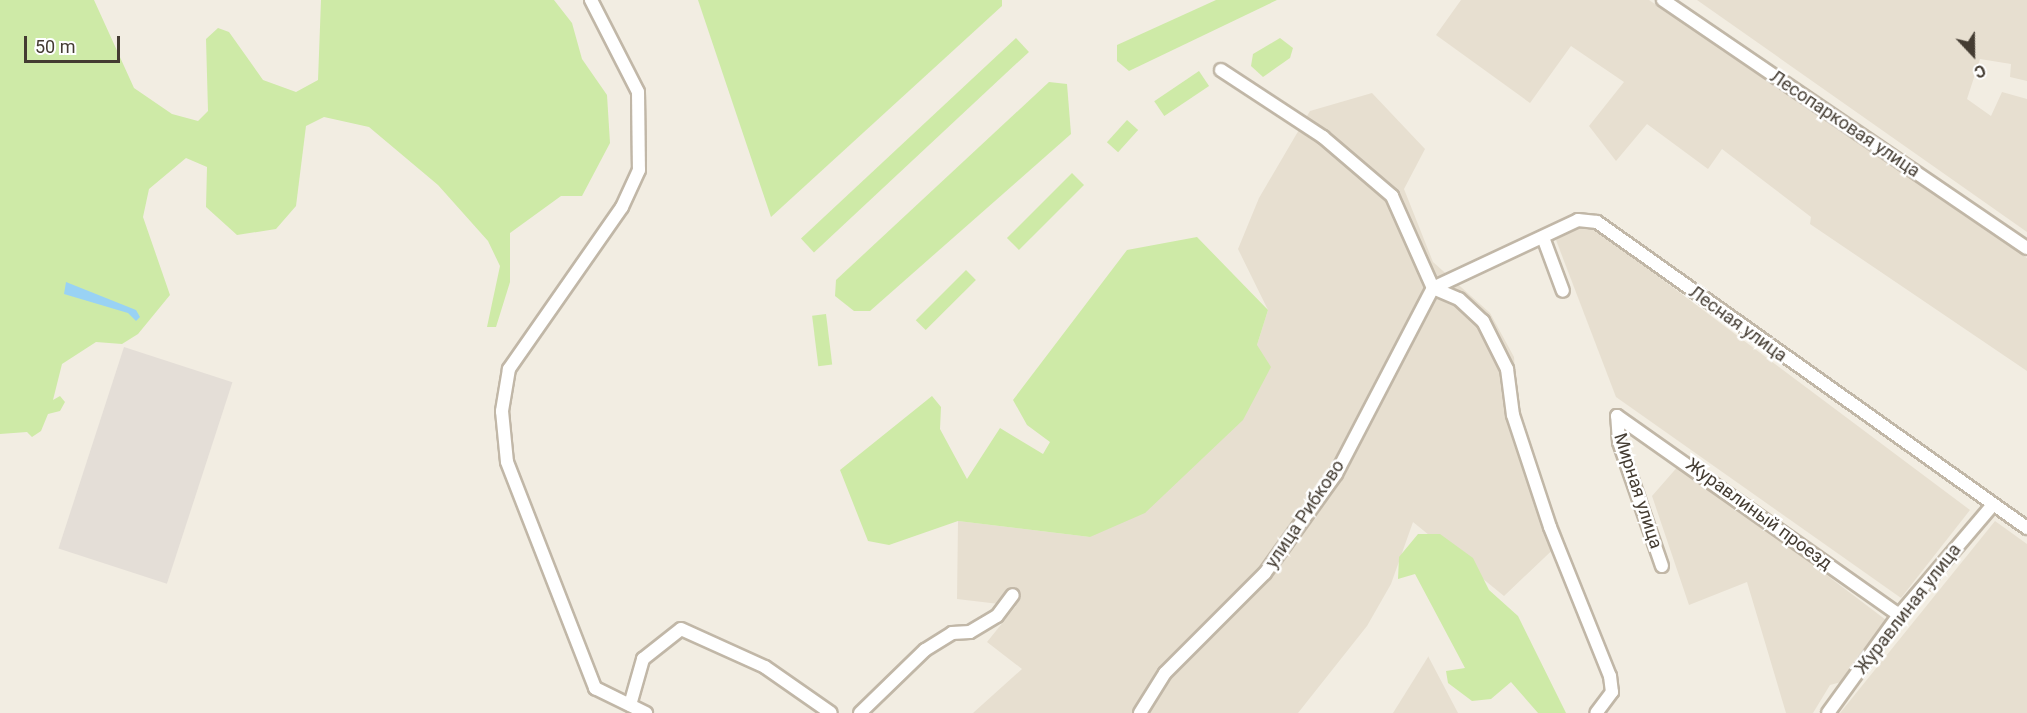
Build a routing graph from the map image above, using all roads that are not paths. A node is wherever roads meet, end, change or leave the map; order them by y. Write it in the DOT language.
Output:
graph roads {
  1 [pos="591,0"];
  2 [pos="1663,0"];
  3 [pos="1221,70"];
  4 [pos="1544,240"];
  5 [pos="2027,249"];
  6 [pos="1433,288"];
  7 [pos="1563,291"];
  8 [pos="1617,416"];
  9 [pos="1991,507"];
  10 [pos="2027,528"];
  11 [pos="1662,566"];
  12 [pos="1012,595"];
  13 [pos="1899,615"];
  14 [pos="630,705"];
  15 [pos="646,713"];
  16 [pos="831,713"];
  17 [pos="860,713"];
  18 [pos="1140,713"];
  19 [pos="1596,713"];
  20 [pos="1828,713"];
  1 -- 14 [label="street"];
  2 -- 5 [label="street, Лесопарковая улица"];
  3 -- 6 [label="street"];
  4 -- 6 [label="street, Лесная улица"];
  4 -- 7 [label="street"];
  4 -- 9 [label="street, Лесная улица"];
  6 -- 18 [label="street, улица Рибково"];
  6 -- 19 [label="street"];
  8 -- 11 [label="street, Мирная улица"];
  8 -- 13 [label="street, Журавлиный проезд"];
  9 -- 10 [label="street, Лесная улица"];
  9 -- 13 [label="street, Журавлиная улица"];
  12 -- 17 [label="street"];
  13 -- 20 [label="street, Журавлиная улица"];
  14 -- 15 [label="street"];
  14 -- 16 [label="street"];
}
